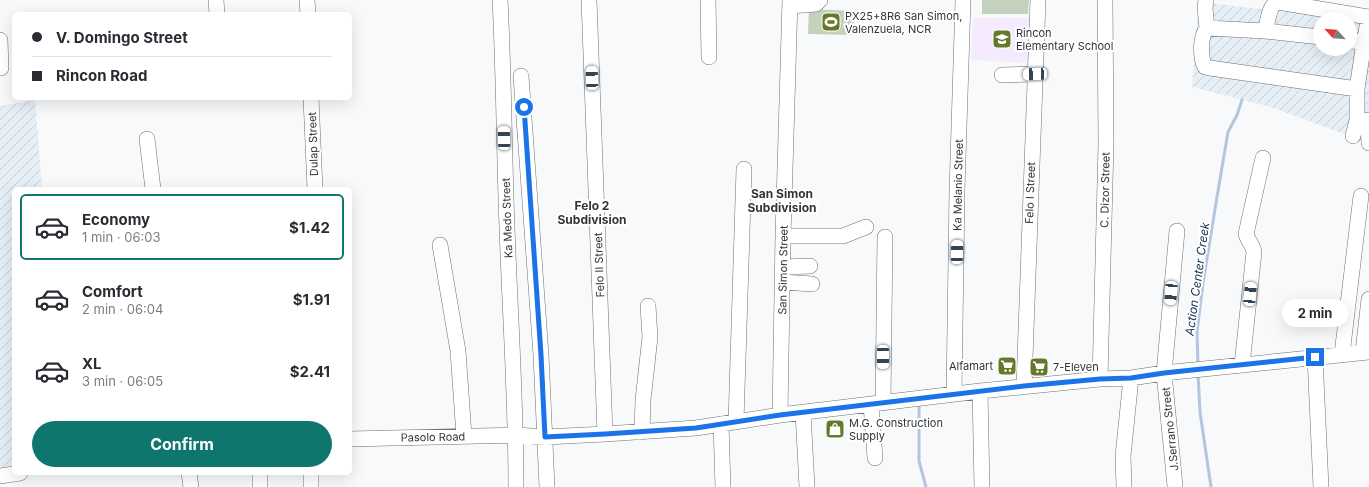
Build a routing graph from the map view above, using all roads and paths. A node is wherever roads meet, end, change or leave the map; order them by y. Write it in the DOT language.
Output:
graph roads {
  1 [pos="216,0"];
  2 [pos="307,0"];
  3 [pos="500,0"];
  4 [pos="589,0"];
  5 [pos="708,0"];
  6 [pos="820,0"];
  7 [pos="963,0"];
  8 [pos="1038,0"];
  9 [pos="1105,0"];
  10 [pos="1206,0"];
  11 [pos="790,3"];
  12 [pos="217,12"];
  13 [pos="308,12"];
  14 [pos="1369,17"];
  15 [pos="1207,28"];
  16 [pos="1265,31"];
  17 [pos="1313,36"];
  18 [pos="0,40"];
  19 [pos="1357,42"];
  20 [pos="1357,56"];
  21 [pos="709,57"];
  22 [pos="1,68"];
  23 [pos="1035,74"];
  24 [pos="1002,75"];
  25 [pos="521,76"];
  26 [pos="1357,89"];
  27 [pos="311,100"];
  28 [pos="1365,120"];
  29 [pos="1353,136"];
  30 [pos="147,139"];
  31 [pos="1369,143"];
  32 [pos="1262,158"];
  33 [pos="744,169"];
  34 [pos="153,187"];
  35 [pos="315,187"];
  36 [pos="1361,196"];
  37 [pos="866,227"];
  38 [pos="1177,231"];
  39 [pos="783,236"];
  40 [pos="885,236"];
  41 [pos="440,245"];
  42 [pos="810,266"];
  43 [pos="783,267"];
  44 [pos="783,282"];
  45 [pos="812,284"];
  46 [pos="1369,299"];
  47 [pos="648,306"];
  48 [pos="1366,352"];
  49 [pos="1342,354"];
  50 [pos="1315,357"];
  51 [pos="1242,365"];
  52 [pos="1164,373"];
  53 [pos="1131,378"];
  54 [pos="1100,379"];
  55 [pos="1024,386"];
  56 [pos="980,391"];
  57 [pos="954,394"];
  58 [pos="877,403"];
  59 [pos="803,412"];
  60 [pos="780,415"];
  61 [pos="736,422"];
  62 [pos="721,424"];
  63 [pos="642,432"];
  64 [pos="605,434"];
  65 [pos="516,435"];
  66 [pos="464,436"];
  67 [pos="545,437"];
  68 [pos="352,439"];
  69 [pos="875,458"];
  70 [pos="12,474"];
  71 [pos="189,475"];
  72 [pos="260,475"];
  73 [pos="311,475"];
  74 [pos="0,476"];
  75 [pos="1175,486"];
  76 [pos="191,487"];
  77 [pos="260,487"];
  78 [pos="311,487"];
  79 [pos="516,487"];
  80 [pos="547,487"];
  81 [pos="723,487"];
  82 [pos="807,487"];
  83 [pos="982,487"];
  84 [pos="1124,487"];
  85 [pos="1321,487"];
  1 -- 12 [label="street"];
  2 -- 13 [label="street"];
  3 -- 65 [label="street, Ka Medo Street"];
  4 -- 64 [label="street, Felo II Street"];
  5 -- 21 [label="street"];
  6 -- 11 [label="street"];
  7 -- 57 [label="street, Ka Melanio Street"];
  8 -- 23 [label="street, Felo Ⅰ Street"];
  9 -- 54 [label="street, C. Dizor Street"];
  10 -- 15 [label="street"];
  11 -- 39 [label="street, San Simon Street"];
  14 -- 16 [label="street"];
  14 -- 19 [label="street"];
  15 -- 16 [label="street"];
  15 -- 26 [label="street"];
  16 -- 17 [label="street"];
  18 -- 22 [label="street"];
  20 -- 26 [label="street"];
  23 -- 24 [label="street"];
  23 -- 55 [label="street, Felo Ⅰ Street"];
  25 -- 67 [label="street"];
  26 -- 28 [label="street"];
  27 -- 35 [label="street, Dulap Street"];
  28 -- 29 [label="street"];
  28 -- 31 [label="street"];
  30 -- 34 [label="street"];
  32 -- 51 [label="street"];
  33 -- 61 [label="street"];
  36 -- 49 [label="street"];
  37 -- 39 [label="street"];
  38 -- 52 [label="street, J.Serrano Street"];
  39 -- 43 [label="street, San Simon Street"];
  40 -- 58 [label="street"];
  41 -- 66 [label="street"];
  42 -- 43 [label="street"];
  43 -- 44 [label="street, San Simon Street"];
  44 -- 45 [label="street"];
  44 -- 60 [label="street, San Simon Street"];
  46 -- 48 [label="street"];
  47 -- 63 [label="street"];
  48 -- 49 [label="street, Pasolo Road"];
  49 -- 50 [label="street, Pasolo Road"];
  50 -- 51 [label="street, Pasolo Road"];
  50 -- 85 [label="street"];
  51 -- 52 [label="street, Pasolo Road"];
  52 -- 53 [label="street, Pasolo Road"];
  52 -- 75 [label="street, J.Serrano Street"];
  53 -- 54 [label="street, Pasolo Road"];
  53 -- 84 [label="street"];
  54 -- 55 [label="street, Pasolo Road"];
  55 -- 56 [label="street, Pasolo Road"];
  56 -- 57 [label="street, Pasolo Road"];
  56 -- 83 [label="street"];
  57 -- 58 [label="street, Pasolo Road"];
  58 -- 59 [label="street, Pasolo Road"];
  58 -- 69 [label="street"];
  59 -- 60 [label="street, Pasolo Road"];
  59 -- 82 [label="street"];
  60 -- 61 [label="street, Pasolo Road"];
  61 -- 62 [label="street, Pasolo Road"];
  62 -- 63 [label="street, Pasolo Road"];
  62 -- 81 [label="street"];
  63 -- 64 [label="street, Pasolo Road"];
  64 -- 67 [label="street, Pasolo Road"];
  65 -- 66 [label="street, Pasolo Road"];
  65 -- 67 [label="street, Pasolo Road"];
  65 -- 79 [label="street, Ka Medo Street"];
  66 -- 68 [label="street, Pasolo Road"];
  67 -- 80 [label="street"];
  70 -- 74 [label="street"];
  71 -- 76 [label="street"];
  72 -- 77 [label="street"];
  73 -- 78 [label="street"];
}
